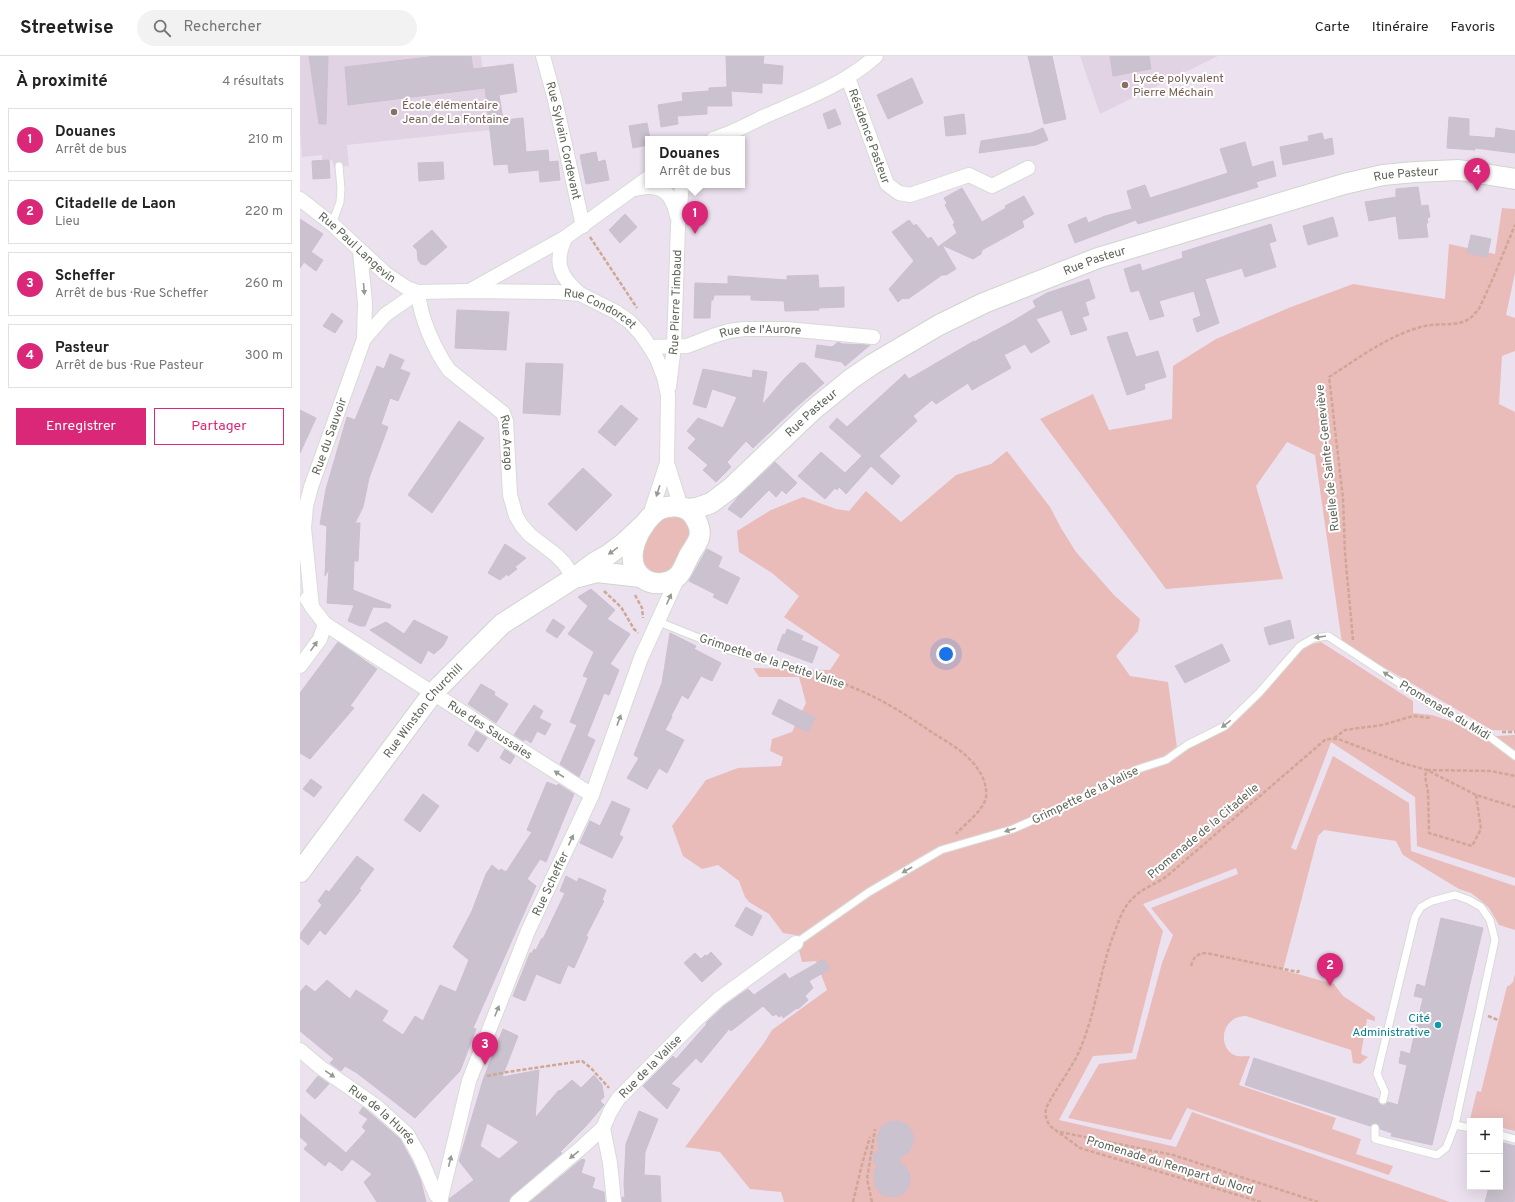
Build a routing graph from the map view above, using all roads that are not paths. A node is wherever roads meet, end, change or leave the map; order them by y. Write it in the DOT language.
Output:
graph roads {
  1 [pos="543,56"];
  2 [pos="876,56"];
  3 [pos="848,78"];
  4 [pos="723,136"];
  5 [pos="339,166"];
  6 [pos="1028,168"];
  7 [pos="1515,178"];
  8 [pos="645,180"];
  9 [pos="645,186"];
  10 [pos="659,188"];
  11 [pos="682,188"];
  12 [pos="633,190"];
  13 [pos="300,199"];
  14 [pos="332,224"];
  15 [pos="583,226"];
  16 [pos="678,226"];
  17 [pos="566,237"];
  18 [pos="360,251"];
  19 [pos="470,291"];
  20 [pos="418,292"];
  21 [pos="580,294"];
  22 [pos="873,336"];
  23 [pos="364,339"];
  24 [pos="674,346"];
  25 [pos="650,347"];
  26 [pos="668,395"];
  27 [pos="667,463"];
  28 [pos="731,488"];
  29 [pos="684,508"];
  30 [pos="645,522"];
  31 [pos="699,538"];
  32 [pos="679,575"];
  33 [pos="574,578"];
  34 [pos="300,585"];
  35 [pos="637,585"];
  36 [pos="306,604"];
  37 [pos="659,622"];
  38 [pos="325,624"];
  39 [pos="1354,653"];
  40 [pos="766,661"];
  41 [pos="300,666"];
  42 [pos="433,692"];
  43 [pos="1515,756"];
  44 [pos="592,795"];
  45 [pos="300,872"];
  46 [pos="796,943"];
  47 [pos="300,1050"];
  48 [pos="1382,1100"];
  49 [pos="1455,1125"];
  50 [pos="1467,1127"];
  51 [pos="602,1128"];
  52 [pos="1375,1128"];
  53 [pos="1503,1136"];
  54 [pos="1515,1139"];
  55 [pos="440,1201"];
  56 [pos="517,1202"];
  57 [pos="614,1202"];
  1 -- 15 [label="street, Rue Sylvain Cordevant"];
  2 -- 3 [label="street"];
  3 -- 4 [label="street"];
  3 -- 6 [label="street, Résidence Pasteur"];
  5 -- 14 [label="lane"];
  7 -- 28 [label="main road, Rue Pasteur"];
  8 -- 12 [label="street"];
  9 -- 12 [label="street"];
  10 -- 16 [label="street"];
  11 -- 16 [label="street, Rue Pierre Timbaud"];
  12 -- 15 [label="street"];
  13 -- 14 [label="street, Rue Paul Langevin"];
  14 -- 18 [label="street, Rue Paul Langevin"];
  15 -- 17 [label="street"];
  16 -- 24 [label="street, Rue Pierre Timbaud"];
  17 -- 19 [label="street"];
  17 -- 21 [label="street"];
  18 -- 20 [label="street, Rue Paul Langevin"];
  18 -- 23 [label="street, Rue du Sauvoir, one-way"];
  19 -- 20 [label="street, Rue Condorcet"];
  19 -- 21 [label="street, Rue Condorcet"];
  20 -- 23 [label="street, Rue du Sauvoir"];
  20 -- 33 [label="street, Rue Arago"];
  21 -- 25 [label="street, Rue Condorcet"];
  22 -- 24 [label="street, Rue de l'Aurore"];
  23 -- 36 [label="street, Rue du Sauvoir"];
  24 -- 25 [label="street, Rue de l'Aurore"];
  24 -- 26 [label="street, Rue Pierre Timbaud"];
  25 -- 26 [label="street, Rue Condorcet"];
  26 -- 27 [label="street, Rue Condorcet"];
  27 -- 29 [label="street, Rue Condorcet"];
  27 -- 30 [label="street, Rue Condorcet, one-way"];
  28 -- 29 [label="main road, Rue Pasteur"];
  28 -- 31 [label="main road, Rue Pasteur"];
  29 -- 30 [label="main road"];
  29 -- 31 [label="main road"];
  30 -- 33 [label="main road, Rue Winston Churchill, one-way"];
  30 -- 35 [label="main road"];
  31 -- 32 [label="main road"];
  32 -- 35 [label="main road"];
  37 -- 32 [label="street, Rue Scheffer, one-way"];
  33 -- 35 [label="main road, Rue Winston Churchill"];
  33 -- 42 [label="main road, Rue Winston Churchill"];
  34 -- 36 [label="street, Rue des Saussaies"];
  36 -- 38 [label="street, Rue des Saussaies"];
  37 -- 40 [label="lane, Grimpette de la Petite Valise"];
  44 -- 37 [label="street, Rue Scheffer, one-way"];
  41 -- 38 [label="street, one-way"];
  38 -- 42 [label="street, Rue des Saussaies"];
  43 -- 39 [label="lane, Promenade du Midi, one-way"];
  39 -- 46 [label="lane, Grimpette de la Valise, one-way"];
  44 -- 42 [label="street, Rue des Saussaies, one-way"];
  42 -- 45 [label="main road, Rue Winston Churchill"];
  55 -- 44 [label="street, Rue Scheffer, one-way"];
  46 -- 51 [label="street, Rue de la Valise"];
  47 -- 55 [label="street, Rue de la Hurée, one-way"];
  48 -- 49 [label="lane"];
  49 -- 50 [label="lane"];
  49 -- 52 [label="lane"];
  51 -- 56 [label="street, Rue de la Valise, one-way"];
  51 -- 57 [label="street"];
  53 -- 54 [label="lane"];
}
